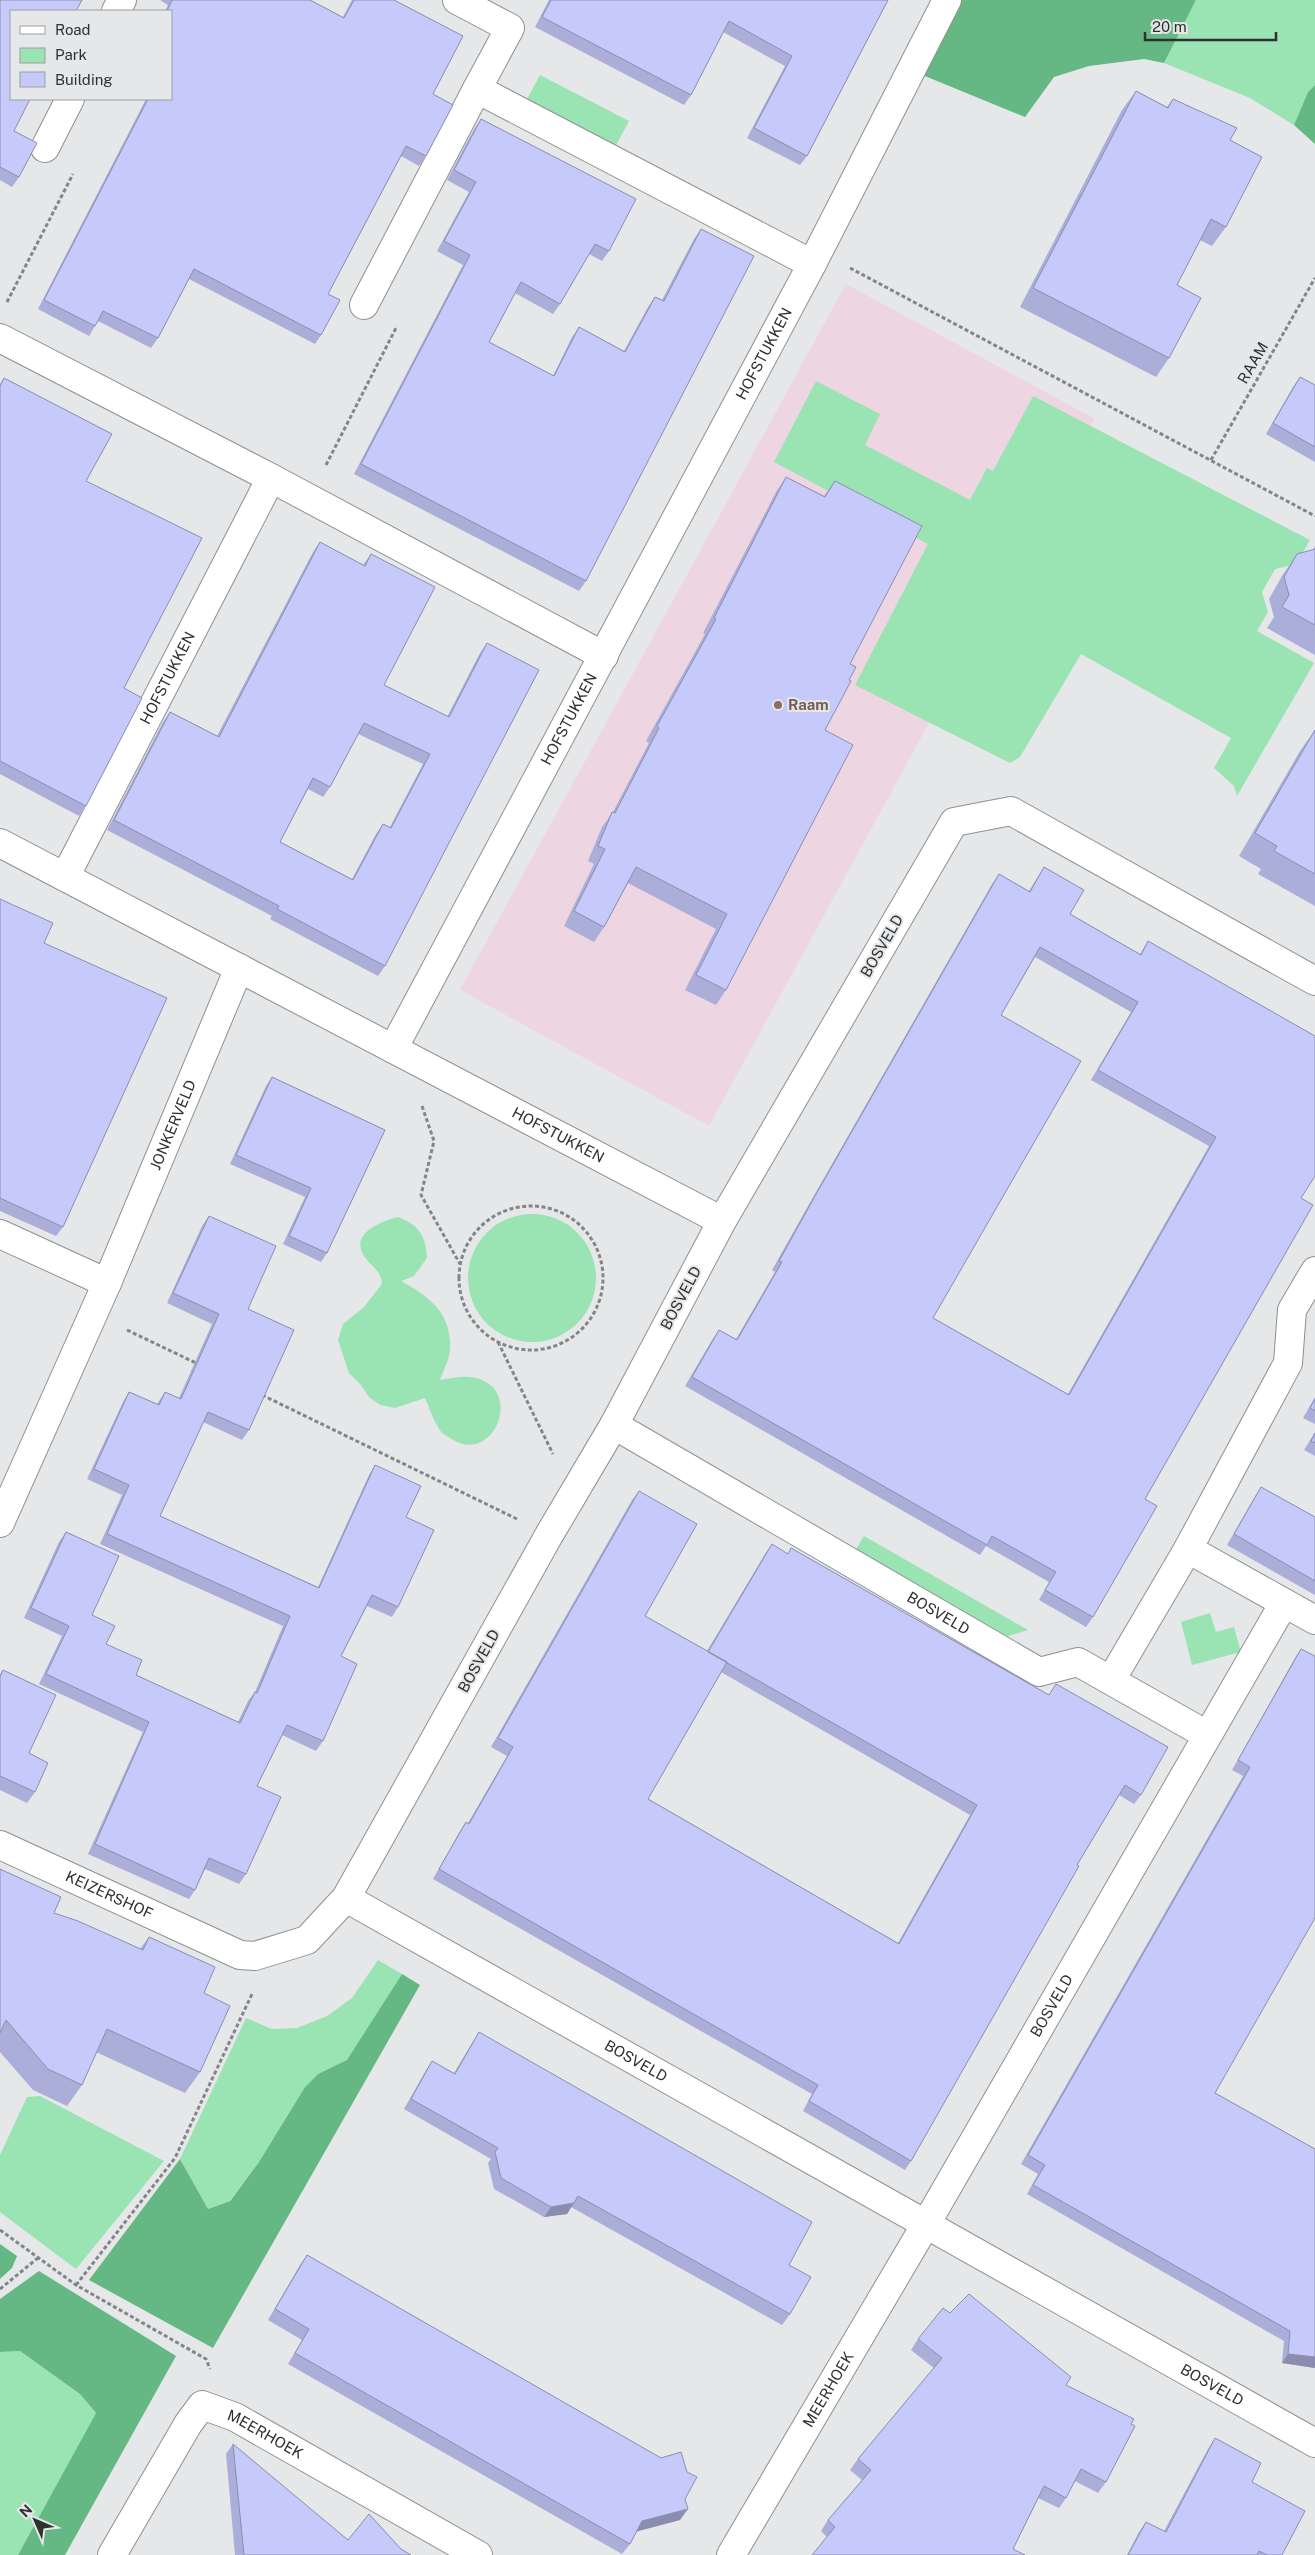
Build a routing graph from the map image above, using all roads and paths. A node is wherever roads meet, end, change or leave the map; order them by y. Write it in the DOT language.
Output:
graph roads {
  1 [pos="458,0"];
  2 [pos="947,0"];
  3 [pos="477,89"];
  4 [pos="69,100"];
  5 [pos="45,148"];
  6 [pos="815,257"];
  7 [pos="1315,278"];
  8 [pos="364,305"];
  9 [pos="5,306"];
  10 [pos="0,338"];
  11 [pos="1211,460"];
  12 [pos="271,478"];
  13 [pos="309,499"];
  14 [pos="1315,516"];
  15 [pos="604,656"];
  16 [pos="0,843"];
  17 [pos="64,877"];
  18 [pos="239,968"];
  19 [pos="1315,981"];
  20 [pos="400,1052"];
  21 [pos="722,1222"];
  22 [pos="0,1234"];
  23 [pos="460,1264"];
  24 [pos="1315,1271"];
  25 [pos="107,1283"];
  26 [pos="94,1314"];
  27 [pos="498,1342"];
  28 [pos="201,1366"];
  29 [pos="254,1392"];
  30 [pos="614,1425"];
  31 [pos="573,1495"];
  32 [pos="0,1523"];
  33 [pos="549,1535"];
  34 [pos="1188,1549"];
  35 [pos="1284,1602"];
  36 [pos="1315,1620"];
  37 [pos="1111,1680"];
  38 [pos="1207,1735"];
  39 [pos="0,1845"];
  40 [pos="346,1898"];
  41 [pos="217,1944"];
  42 [pos="271,1952"];
  43 [pos="926,2224"];
  44 [pos="0,2230"];
  45 [pos="39,2257"];
  46 [pos="76,2285"];
  47 [pos="0,2289"];
  48 [pos="202,2405"];
  49 [pos="1315,2443"];
  50 [pos="112,2555"];
  51 [pos="478,2555"];
  52 [pos="731,2555"];
  1 -- 3 [label="street"];
  2 -- 6 [label="street, HOFSTUKKEN"];
  3 -- 6 [label="street"];
  3 -- 8 [label="street"];
  4 -- 5 [label="street"];
  5 -- 9 [label="path"];
  6 -- 11 [label="path"];
  6 -- 15 [label="street, HOFSTUKKEN"];
  7 -- 11 [label="path, RAAM"];
  8 -- 13 [label="path"];
  10 -- 12 [label="street, HOFSTUKKEN"];
  11 -- 14 [label="path"];
  12 -- 13 [label="street, HOFSTUKKEN"];
  12 -- 17 [label="street, HOFSTUKKEN"];
  13 -- 15 [label="street, HOFSTUKKEN"];
  15 -- 20 [label="street, HOFSTUKKEN"];
  16 -- 17 [label="street, HOFSTUKKEN"];
  17 -- 18 [label="street, HOFSTUKKEN"];
  18 -- 20 [label="street, HOFSTUKKEN"];
  18 -- 25 [label="street, JONKERVELD"];
  19 -- 21 [label="street, BOSVELD"];
  20 -- 21 [label="street, HOFSTUKKEN"];
  20 -- 23 [label="path"];
  21 -- 30 [label="street, BOSVELD"];
  22 -- 25 [label="street"];
  23 -- 27 [label="path"];
  23 -- 27 [label="path"];
  24 -- 34 [label="street"];
  25 -- 26 [label="street, JONKERVELD"];
  26 -- 28 [label="path"];
  26 -- 32 [label="street, JONKERVELD"];
  27 -- 31 [label="path"];
  29 -- 33 [label="path"];
  30 -- 31 [label="street, BOSVELD"];
  30 -- 37 [label="street, BOSVELD"];
  31 -- 33 [label="street, BOSVELD"];
  33 -- 40 [label="street, BOSVELD"];
  34 -- 35 [label="street"];
  34 -- 37 [label="street"];
  35 -- 36 [label="street"];
  35 -- 38 [label="street, BOSVELD"];
  37 -- 38 [label="street, BOSVELD"];
  38 -- 43 [label="street, BOSVELD"];
  39 -- 41 [label="street, KEIZERSHOF"];
  40 -- 42 [label="street, BOSVELD"];
  40 -- 43 [label="street, BOSVELD"];
  41 -- 42 [label="street, BOSVELD"];
  42 -- 46 [label="path"];
  43 -- 49 [label="street, BOSVELD"];
  43 -- 52 [label="street, MEERHOEK"];
  44 -- 45 [label="path"];
  45 -- 46 [label="path"];
  45 -- 47 [label="path"];
  46 -- 48 [label="path"];
  48 -- 50 [label="street"];
  48 -- 51 [label="street, MEERHOEK"];
}
